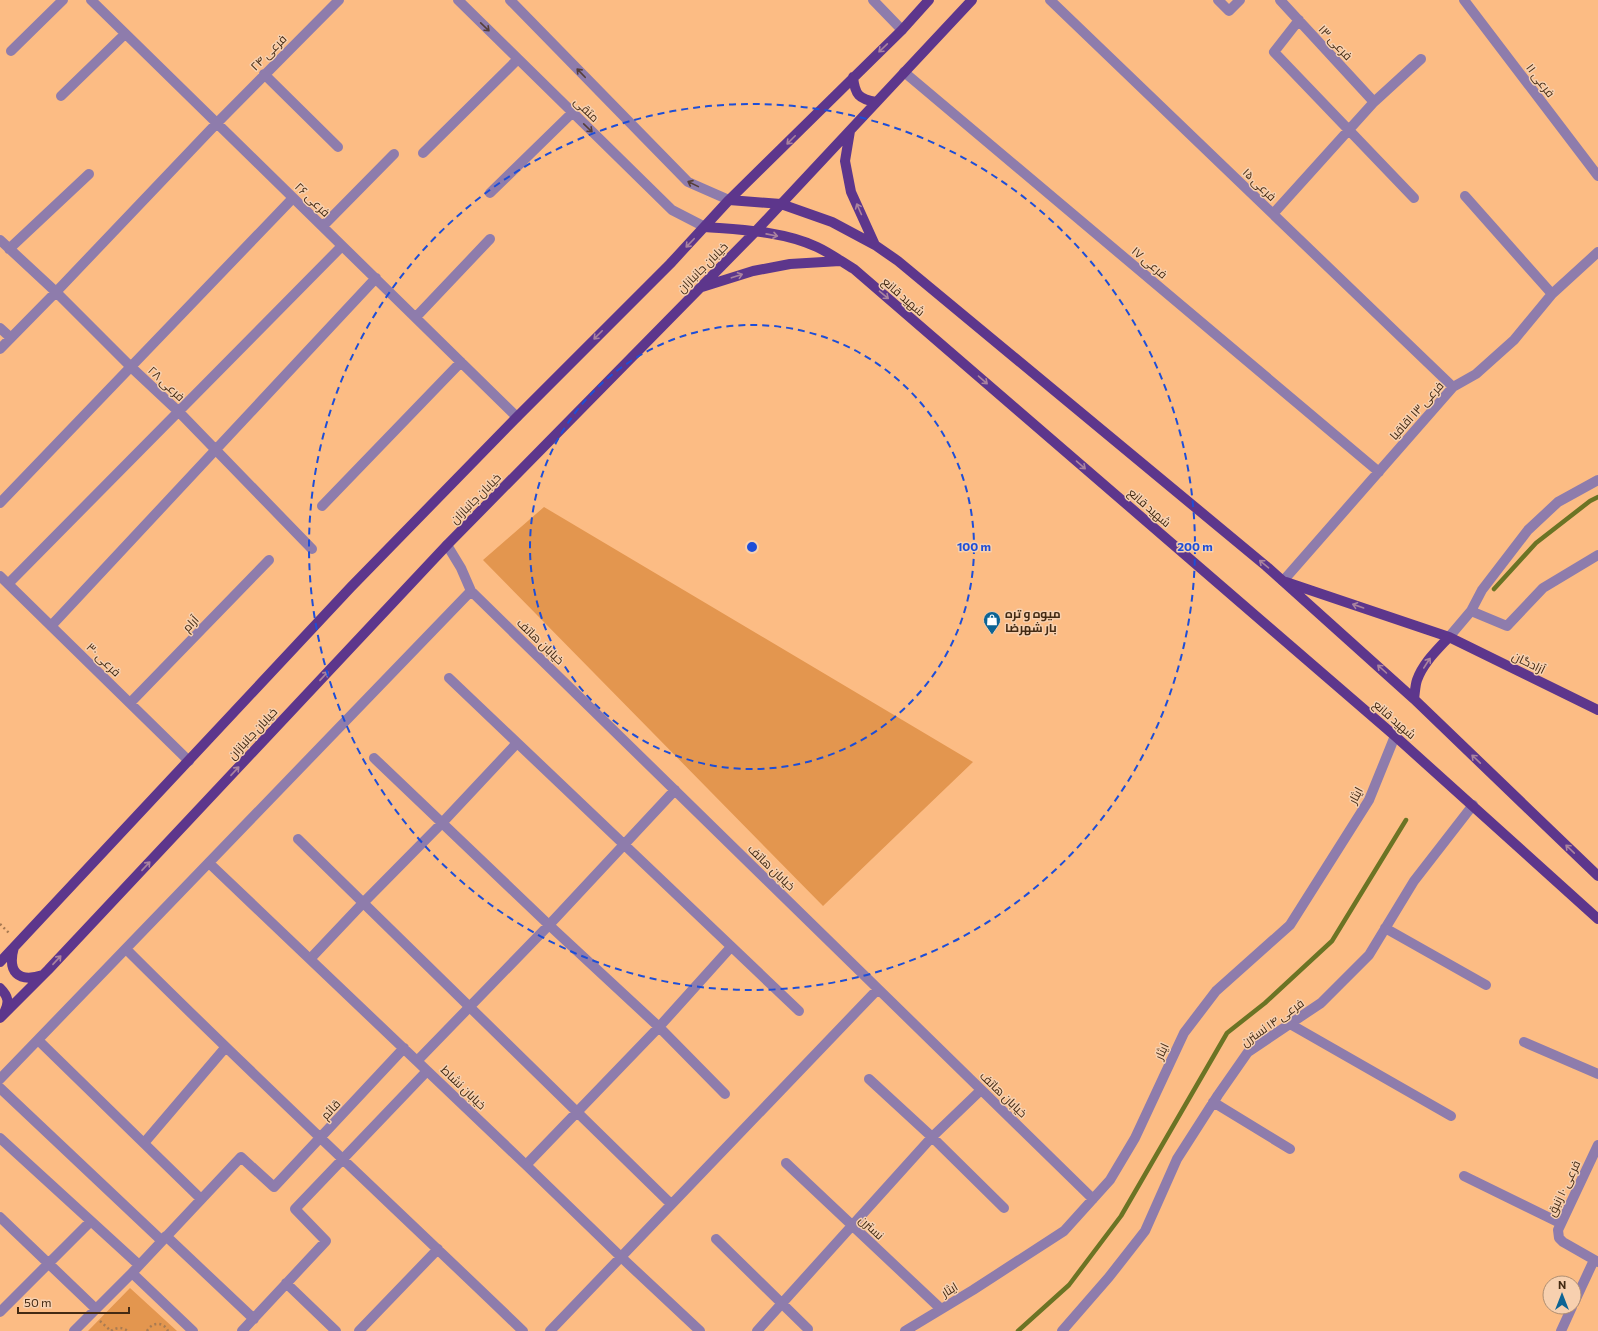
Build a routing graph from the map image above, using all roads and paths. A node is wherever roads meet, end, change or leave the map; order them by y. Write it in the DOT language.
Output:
graph roads {
  1 [pos="63,0"];
  2 [pos="91,0"];
  3 [pos="339,0"];
  4 [pos="458,0"];
  5 [pos="510,0"];
  6 [pos="873,0"];
  7 [pos="929,0"];
  8 [pos="972,0"];
  9 [pos="1050,0"];
  10 [pos="1218,0"];
  11 [pos="1240,0"];
  12 [pos="1280,0"];
  13 [pos="1468,2"];
  14 [pos="1299,20"];
  15 [pos="902,30"];
  16 [pos="125,34"];
  17 [pos="12,51"];
  18 [pos="1421,58"];
  19 [pos="518,59"];
  20 [pos="904,72"];
  21 [pos="264,74"];
  22 [pos="853,78"];
  23 [pos="61,96"];
  24 [pos="876,102"];
  25 [pos="1374,102"];
  26 [pos="572,113"];
  27 [pos="216,123"];
  28 [pos="1349,129"];
  29 [pos="850,131"];
  30 [pos="338,147"];
  31 [pos="423,153"];
  32 [pos="394,154"];
  33 [pos="89,174"];
  34 [pos="1598,176"];
  35 [pos="490,193"];
  36 [pos="1465,196"];
  37 [pos="293,198"];
  38 [pos="1414,198"];
  39 [pos="729,200"];
  40 [pos="781,204"];
  41 [pos="1273,214"];
  42 [pos="322,226"];
  43 [pos="705,227"];
  44 [pos="755,232"];
  45 [pos="490,239"];
  46 [pos="0,240"];
  47 [pos="875,245"];
  48 [pos="342,246"];
  49 [pos="9,249"];
  50 [pos="1598,252"];
  51 [pos="840,261"];
  52 [pos="376,278"];
  53 [pos="700,288"];
  54 [pos="56,292"];
  55 [pos="1552,294"];
  56 [pos="416,317"];
  57 [pos="0,328"];
  58 [pos="11,338"];
  59 [pos="0,349"];
  60 [pos="461,362"];
  61 [pos="131,367"];
  62 [pos="1453,387"];
  63 [pos="179,412"];
  64 [pos="516,417"];
  65 [pos="216,450"];
  66 [pos="1379,472"];
  67 [pos="1598,480"];
  68 [pos="0,503"];
  69 [pos="322,506"];
  70 [pos="447,545"];
  71 [pos="312,549"];
  72 [pos="1598,555"];
  73 [pos="269,560"];
  74 [pos="0,576"];
  75 [pos="1283,581"];
  76 [pos="8,584"];
  77 [pos="471,591"];
  78 [pos="1471,611"];
  79 [pos="51,626"];
  80 [pos="1448,636"];
  81 [pos="449,678"];
  82 [pos="1414,699"];
  83 [pos="130,703"];
  84 [pos="1598,710"];
  85 [pos="1395,736"];
  86 [pos="516,743"];
  87 [pos="374,758"];
  88 [pos="189,761"];
  89 [pos="675,790"];
  90 [pos="1473,805"];
  91 [pos="442,823"];
  92 [pos="298,839"];
  93 [pos="623,844"];
  94 [pos="209,863"];
  95 [pos="1598,876"];
  96 [pos="363,902"];
  97 [pos="1598,919"];
  98 [pos="549,925"];
  99 [pos="1385,928"];
  100 [pos="14,947"];
  101 [pos="732,947"];
  102 [pos="126,949"];
  103 [pos="310,959"];
  104 [pos="0,962"];
  105 [pos="43,975"];
  106 [pos="1486,985"];
  107 [pos="0,988"];
  108 [pos="878,989"];
  109 [pos="469,1006"];
  110 [pos="799,1011"];
  111 [pos="2,1016"];
  112 [pos="1290,1024"];
  113 [pos="659,1027"];
  114 [pos="38,1040"];
  115 [pos="1524,1042"];
  116 [pos="224,1048"];
  117 [pos="404,1048"];
  118 [pos="417,1061"];
  119 [pos="428,1071"];
  120 [pos="1598,1074"];
  121 [pos="0,1079"];
  122 [pos="869,1079"];
  123 [pos="0,1088"];
  124 [pos="981,1090"];
  125 [pos="725,1094"];
  126 [pos="1214,1102"];
  127 [pos="577,1112"];
  128 [pos="1451,1116"];
  129 [pos="321,1137"];
  130 [pos="932,1137"];
  131 [pos="0,1138"];
  132 [pos="144,1143"];
  133 [pos="1290,1149"];
  134 [pos="1597,1151"];
  135 [pos="343,1159"];
  136 [pos="786,1163"];
  137 [pos="526,1165"];
  138 [pos="1464,1176"];
  139 [pos="202,1199"];
  140 [pos="1093,1199"];
  141 [pos="671,1204"];
  142 [pos="1004,1208"];
  143 [pos="0,1217"];
  144 [pos="91,1221"];
  145 [pos="1560,1223"];
  146 [pos="852,1225"];
  147 [pos="164,1238"];
  148 [pos="716,1239"];
  149 [pos="438,1249"];
  150 [pos="621,1257"];
  151 [pos="1596,1261"];
  152 [pos="48,1263"];
  153 [pos="140,1265"];
  154 [pos="132,1273"];
  155 [pos="286,1283"];
  156 [pos="1582,1288"];
  157 [pos="781,1303"];
  158 [pos="96,1309"];
  159 [pos="941,1309"];
  160 [pos="0,1312"];
  161 [pos="1568,1315"];
  162 [pos="254,1319"];
  163 [pos="808,1329"];
  164 [pos="245,1330"];
  165 [pos="74,1331"];
  166 [pos="111,1331"];
  167 [pos="128,1331"];
  168 [pos="147,1331"];
  169 [pos="168,1331"];
  170 [pos="193,1331"];
  171 [pos="336,1331"];
  172 [pos="359,1331"];
  173 [pos="523,1331"];
  174 [pos="550,1331"];
  175 [pos="700,1331"];
  176 [pos="757,1331"];
  177 [pos="905,1331"];
  178 [pos="1062,1331"];
  179 [pos="1561,1331"];
  1 -- 17 [label="street"];
  2 -- 16 [label="street, فرعی ۲۶"];
  3 -- 21 [label="street, فرعی ۲۴"];
  4 -- 19 [label="street, متقی, one-way"];
  39 -- 5 [label="street, متقی, one-way"];
  6 -- 15 [label="street"];
  7 -- 15 [label="main road, خیابان جانبازان"];
  8 -- 20 [label="main road, خیابان جانبازان"];
  9 -- 41 [label="street, فرعی ۱۵"];
  10 -- 11 [label="street"];
  12 -- 14 [label="street, فرعی ۱۳"];
  13 -- 34 [label="street, فرعی ۱۱"];
  14 -- 25 [label="street, فرعی ۱۳"];
  14 -- 28 [label="street"];
  15 -- 22 [label="main road, خیابان جانبازان, one-way"];
  16 -- 23 [label="street"];
  16 -- 27 [label="street, فرعی ۲۶"];
  18 -- 25 [label="street"];
  19 -- 26 [label="street, متقی"];
  19 -- 31 [label="street"];
  20 -- 24 [label="main road, خیابان جانبازان"];
  20 -- 66 [label="street, فرعی ۱۷"];
  21 -- 27 [label="street, فرعی ۲۴"];
  21 -- 30 [label="street"];
  22 -- 24 [label="main road"];
  22 -- 39 [label="main road, خیابان جانبازان, one-way"];
  24 -- 29 [label="main road, خیابان جانبازان"];
  25 -- 28 [label="street"];
  26 -- 35 [label="street"];
  26 -- 43 [label="street, متقی, one-way"];
  27 -- 37 [label="street, فرعی ۲۶"];
  27 -- 54 [label="street, فرعی ۲۴"];
  28 -- 38 [label="street"];
  28 -- 41 [label="street"];
  29 -- 40 [label="main road, خیابان جانبازان"];
  47 -- 29 [label="main road, one-way"];
  32 -- 42 [label="street"];
  33 -- 49 [label="street"];
  36 -- 55 [label="street"];
  37 -- 42 [label="street, فرعی ۲۶"];
  37 -- 61 [label="street"];
  39 -- 40 [label="main road, شهید قانع"];
  39 -- 43 [label="main road, خیابان جانبازان"];
  40 -- 44 [label="main road, خیابان جانبازان"];
  40 -- 47 [label="main road, شهید قانع"];
  41 -- 62 [label="street, فرعی ۱۵"];
  42 -- 48 [label="street, فرعی ۲۶"];
  43 -- 44 [label="main road, شهید قانع"];
  43 -- 64 [label="main road, خیابان جانبازان, one-way"];
  44 -- 51 [label="main road, شهید قانع, one-way"];
  44 -- 53 [label="main road, خیابان جانبازان"];
  45 -- 56 [label="street"];
  46 -- 49 [label="street, فرعی ۲۸"];
  75 -- 47 [label="main road, شهید قانع, one-way"];
  48 -- 52 [label="street, فرعی ۲۶"];
  48 -- 63 [label="street"];
  49 -- 54 [label="street, فرعی ۲۸"];
  50 -- 55 [label="street, فرعی ۱۳ اقاقیا"];
  53 -- 51 [label="main road, one-way"];
  51 -- 85 [label="main road, شهید قانع, one-way"];
  52 -- 56 [label="street, فرعی ۲۶"];
  52 -- 65 [label="street"];
  53 -- 70 [label="main road, خیابان جانبازان"];
  54 -- 58 [label="street, فرعی ۲۴"];
  54 -- 61 [label="street, فرعی ۲۸"];
  55 -- 62 [label="street, فرعی ۱۳ اقاقیا"];
  56 -- 60 [label="street, فرعی ۲۶"];
  57 -- 58 [label="street"];
  58 -- 59 [label="street, فرعی ۲۴"];
  60 -- 64 [label="street, فرعی ۲۶"];
  60 -- 69 [label="street"];
  61 -- 63 [label="street, فرعی ۲۸"];
  61 -- 68 [label="street"];
  62 -- 66 [label="street, فرعی ۱۳ اقاقیا"];
  63 -- 65 [label="street, فرعی ۲۸"];
  63 -- 76 [label="street"];
  64 -- 88 [label="main road, خیابان جانبازان"];
  65 -- 71 [label="street, فرعی ۲۸"];
  65 -- 79 [label="street"];
  66 -- 75 [label="street, فرعی ۱۳ اقاقیا"];
  67 -- 78 [label="street"];
  70 -- 77 [label="street, خیابان هاتف"];
  105 -- 70 [label="main road, خیابان جانبازان, one-way"];
  72 -- 78 [label="street"];
  73 -- 83 [label="street, آرام"];
  74 -- 76 [label="street, فرعی ۳۰"];
  80 -- 75 [label="main road, آزادگان, one-way"];
  82 -- 75 [label="main road, شهید قانع, one-way"];
  76 -- 79 [label="street, فرعی ۳۰"];
  77 -- 89 [label="street, خیابان هاتف"];
  77 -- 94 [label="street"];
  78 -- 80 [label="street"];
  79 -- 83 [label="street, فرعی ۳۰"];
  82 -- 80 [label="main road, one-way"];
  80 -- 84 [label="main road, آزادگان"];
  81 -- 86 [label="street"];
  95 -- 82 [label="main road, شهید قانع, one-way"];
  83 -- 88 [label="street, فرعی ۳۰"];
  85 -- 90 [label="main road, شهید قانع"];
  85 -- 140 [label="street, ایثار"];
  86 -- 91 [label="street"];
  86 -- 93 [label="street"];
  87 -- 91 [label="street"];
  88 -- 100 [label="main road, خیابان جانبازان"];
  89 -- 93 [label="street"];
  89 -- 108 [label="street, خیابان هاتف"];
  90 -- 97 [label="main road, شهید قانع"];
  90 -- 99 [label="street, فرعی ۱۴ نسترن"];
  91 -- 96 [label="street"];
  91 -- 98 [label="street"];
  92 -- 96 [label="street"];
  93 -- 98 [label="street"];
  93 -- 101 [label="street"];
  94 -- 102 [label="street"];
  94 -- 103 [label="street, خیابان نشاط"];
  96 -- 103 [label="street"];
  96 -- 109 [label="street"];
  98 -- 109 [label="street"];
  98 -- 113 [label="street"];
  99 -- 106 [label="street"];
  99 -- 112 [label="street, فرعی ۱۴ نسترن"];
  100 -- 104 [label="main road, خیابان جانبازان"];
  100 -- 105 [label="main road"];
  101 -- 110 [label="street"];
  101 -- 113 [label="street"];
  102 -- 114 [label="street"];
  102 -- 116 [label="street"];
  103 -- 117 [label="street, خیابان نشاط"];
  105 -- 111 [label="main road, خیابان جانبازان"];
  107 -- 111 [label="main road"];
  108 -- 124 [label="street, خیابان هاتف"];
  108 -- 141 [label="street"];
  109 -- 118 [label="street"];
  109 -- 127 [label="street"];
  112 -- 126 [label="street, فرعی ۱۴ نسترن"];
  112 -- 128 [label="street"];
  113 -- 125 [label="street"];
  113 -- 127 [label="street"];
  114 -- 121 [label="street"];
  114 -- 132 [label="street"];
  115 -- 120 [label="street"];
  116 -- 129 [label="street"];
  116 -- 132 [label="street"];
  117 -- 118 [label="street, خیابان نشاط"];
  117 -- 129 [label="street, قائم"];
  118 -- 119 [label="street, خیابان نشاط"];
  119 -- 135 [label="street"];
  119 -- 137 [label="street, خیابان نشاط"];
  122 -- 130 [label="street"];
  123 -- 147 [label="street"];
  124 -- 130 [label="street"];
  124 -- 140 [label="street, خیابان هاتف"];
  126 -- 133 [label="street"];
  126 -- 178 [label="street, فرعی ۱۴ نسترن"];
  127 -- 137 [label="street"];
  127 -- 141 [label="street"];
  129 -- 135 [label="street"];
  129 -- 139 [label="street, قائم"];
  130 -- 142 [label="street"];
  130 -- 146 [label="street"];
  131 -- 144 [label="street"];
  132 -- 139 [label="street"];
  134 -- 145 [label="street, فرعی ۱۰ زنبق"];
  135 -- 149 [label="street"];
  135 -- 155 [label="street"];
  136 -- 146 [label="street, نسترن"];
  137 -- 150 [label="street, خیابان نشاط"];
  138 -- 145 [label="street"];
  139 -- 147 [label="street"];
  140 -- 159 [label="street, ایثار"];
  141 -- 150 [label="street"];
  143 -- 152 [label="street"];
  144 -- 152 [label="street"];
  144 -- 153 [label="street"];
  145 -- 151 [label="street, فرعی ۱۰ زنبق"];
  146 -- 157 [label="street"];
  146 -- 159 [label="street, نسترن"];
  147 -- 153 [label="street"];
  147 -- 162 [label="street"];
  148 -- 157 [label="street"];
  149 -- 172 [label="street"];
  149 -- 173 [label="street"];
  150 -- 174 [label="street"];
  150 -- 175 [label="street, خیابان نشاط"];
  151 -- 156 [label="street"];
  152 -- 158 [label="street"];
  152 -- 160 [label="street"];
  153 -- 154 [label="street"];
  154 -- 158 [label="street"];
  154 -- 170 [label="street"];
  155 -- 162 [label="street"];
  155 -- 171 [label="street"];
  157 -- 163 [label="street"];
  157 -- 176 [label="street"];
  158 -- 165 [label="street"];
  159 -- 177 [label="street, ایثار"];
  161 -- 179 [label="street"];
  162 -- 164 [label="street"];
  166 -- 167 [label="path"];
  168 -- 169 [label="path"];
}
